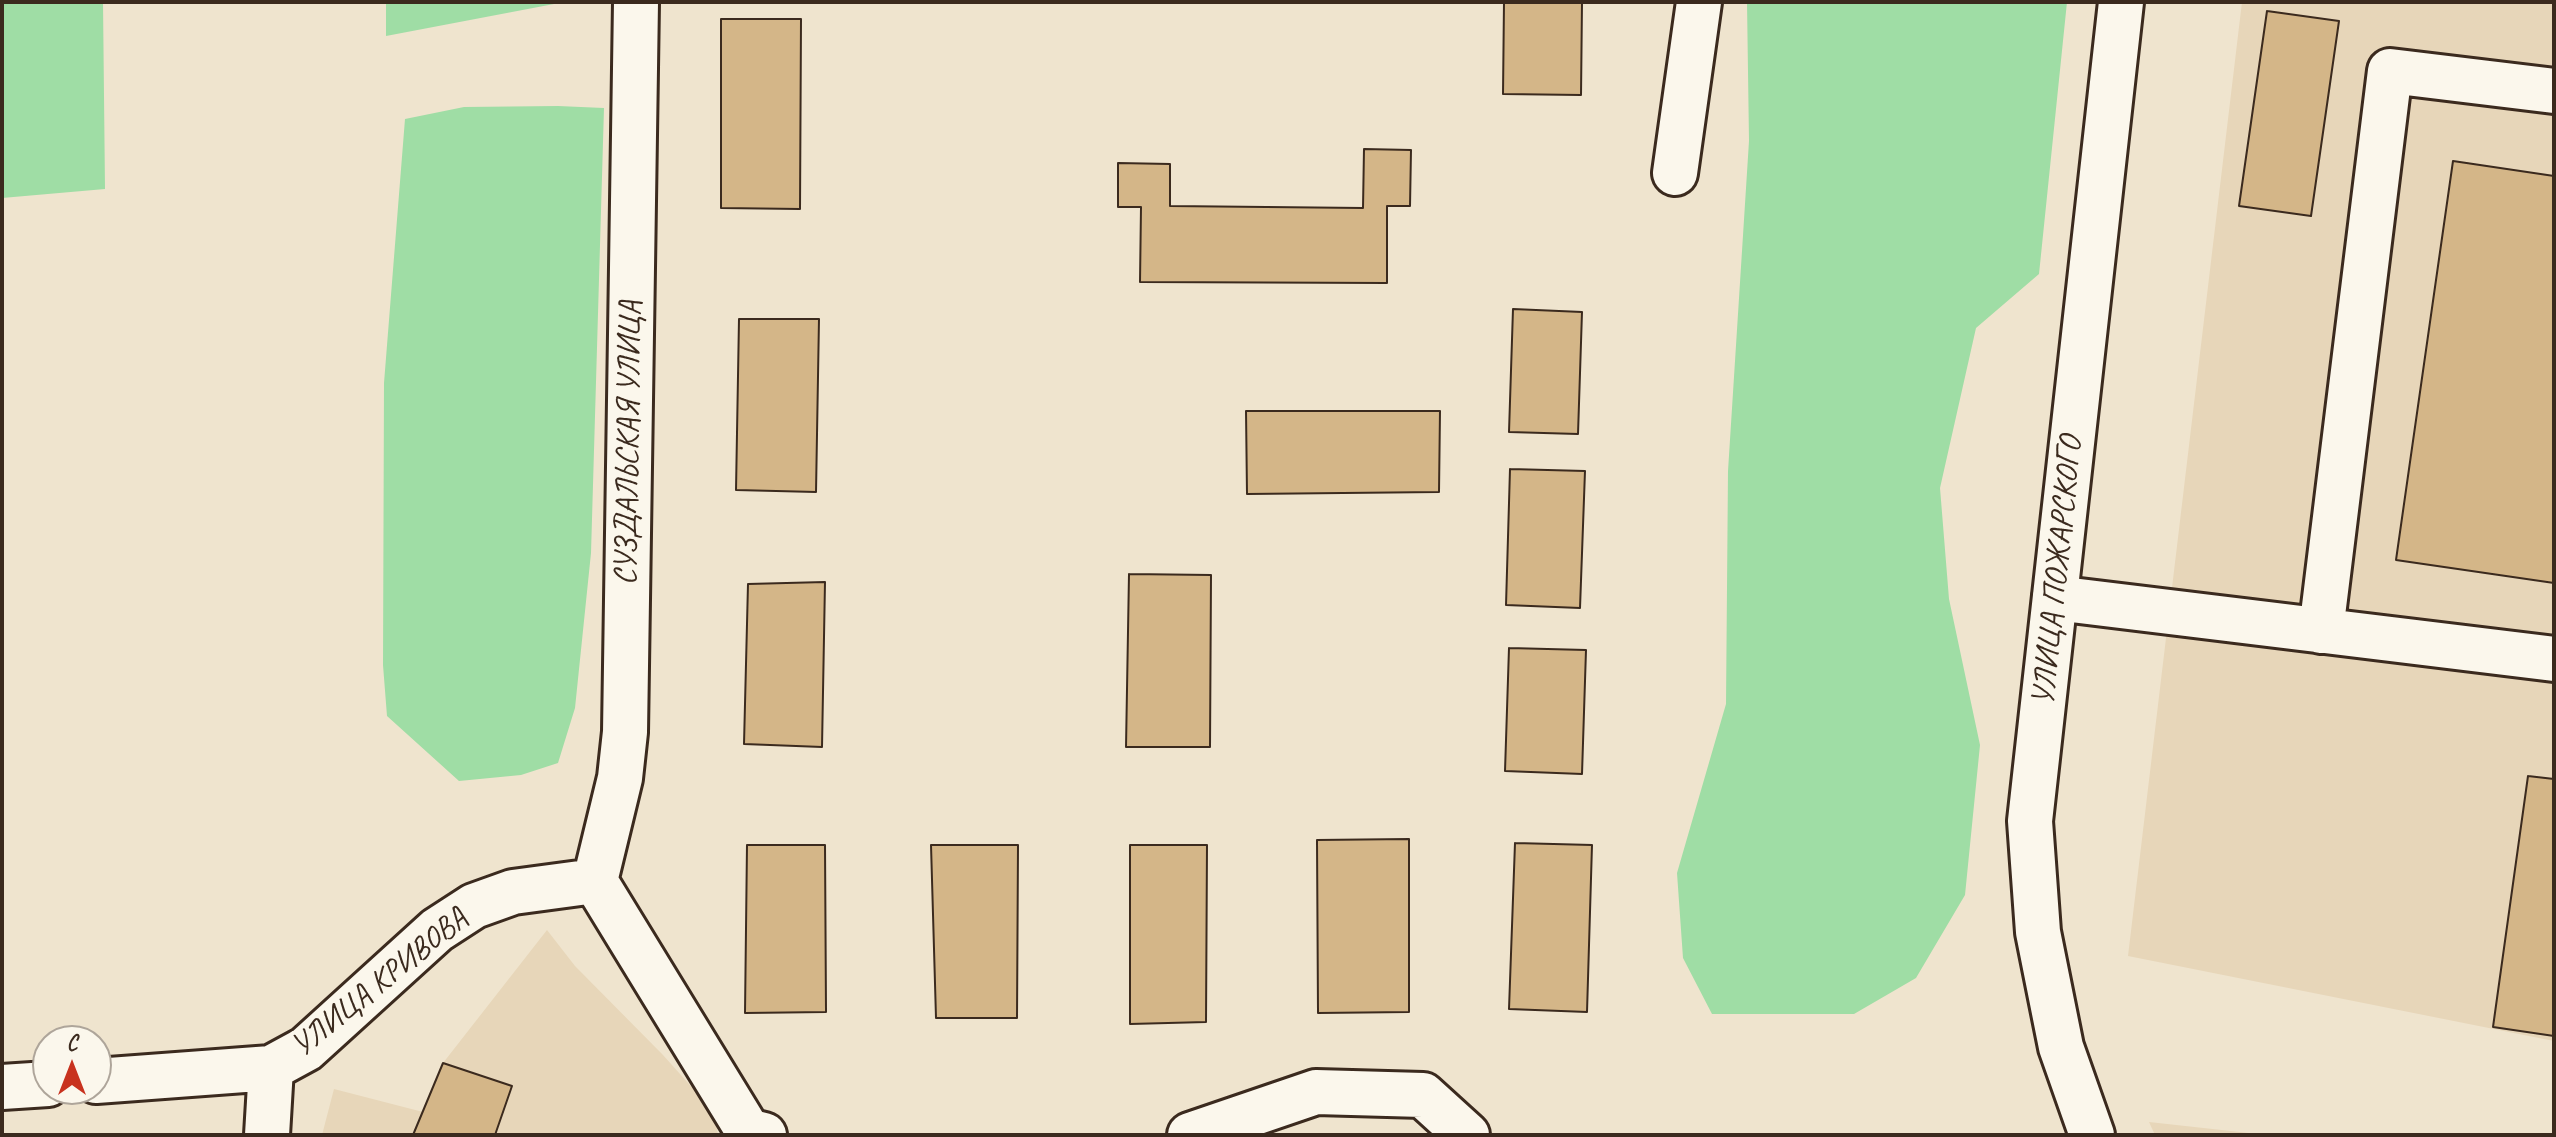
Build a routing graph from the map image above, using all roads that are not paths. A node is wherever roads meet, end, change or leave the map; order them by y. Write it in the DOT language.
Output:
graph roads {
  1 [pos="636,2"];
  2 [pos="1699,2"];
  3 [pos="2121,2"];
  4 [pos="2554,91"];
  5 [pos="1675,173"];
  6 [pos="2055,598"];
  7 [pos="2321,631"];
  8 [pos="2554,659"];
  9 [pos="595,881"];
  10 [pos="271,1068"];
  11 [pos="112,1080"];
  12 [pos="32,1085"];
  13 [pos="2,1087"];
  14 [pos="746,1128"];
  15 [pos="267,1135"];
  16 [pos="1190,1135"];
  17 [pos="1467,1135"];
  18 [pos="2092,1135"];
  1 -- 9 [label="street, СУЗДАЛЬСКАЯ УЛИЦА"];
  2 -- 5 [label="street"];
  3 -- 6 [label="street, УЛИЦА ПОЖАРСКОГО"];
  4 -- 7 [label="street"];
  6 -- 7 [label="street"];
  6 -- 18 [label="street, УЛИЦА ПОЖАРСКОГО"];
  7 -- 8 [label="street"];
  9 -- 10 [label="street, УЛИЦА КРИВОВА"];
  9 -- 14 [label="street"];
  10 -- 11 [label="street, УЛИЦА КРИВОВА"];
  10 -- 15 [label="street"];
  12 -- 13 [label="street"];
  16 -- 17 [label="street"];
}
